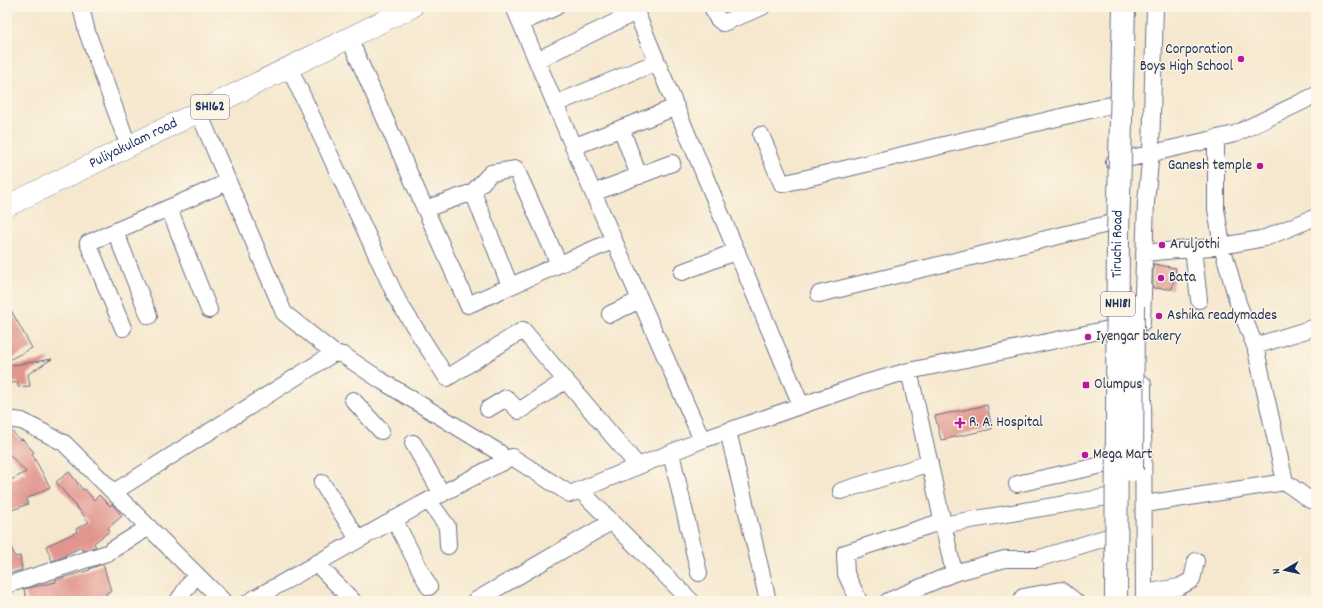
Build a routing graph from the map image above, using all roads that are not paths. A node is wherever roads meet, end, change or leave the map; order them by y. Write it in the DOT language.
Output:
graph roads {
  1 [pos="81,7"];
  2 [pos="381,7"];
  3 [pos="412,7"];
  4 [pos="514,7"];
  5 [pos="556,7"];
  6 [pos="712,7"];
  7 [pos="762,7"];
  8 [pos="1118,7"];
  9 [pos="1124,7"];
  10 [pos="1139,7"];
  11 [pos="1154,7"];
  12 [pos="635,9"];
  13 [pos="521,24"];
  14 [pos="349,38"];
  15 [pos="536,60"];
  16 [pos="657,62"];
  17 [pos="289,67"];
  18 [pos="1316,95"];
  19 [pos="555,104"];
  20 [pos="1115,104"];
  21 [pos="676,107"];
  22 [pos="199,112"];
  23 [pos="621,128"];
  24 [pos="761,135"];
  25 [pos="1216,138"];
  26 [pos="127,140"];
  27 [pos="573,147"];
  28 [pos="1151,152"];
  29 [pos="1114,162"];
  30 [pos="672,164"];
  31 [pos="639,176"];
  32 [pos="228,182"];
  33 [pos="7,192"];
  34 [pos="473,192"];
  35 [pos="593,193"];
  36 [pos="7,206"];
  37 [pos="169,208"];
  38 [pos="425,209"];
  39 [pos="1316,217"];
  40 [pos="1112,223"];
  41 [pos="115,231"];
  42 [pos="614,240"];
  43 [pos="1222,246"];
  44 [pos="1193,248"];
  45 [pos="737,251"];
  46 [pos="1144,252"];
  47 [pos="559,264"];
  48 [pos="682,272"];
  49 [pos="510,286"];
  50 [pos="819,294"];
  51 [pos="640,300"];
  52 [pos="1199,300"];
  53 [pos="209,310"];
  54 [pos="610,314"];
  55 [pos="149,316"];
  56 [pos="1316,327"];
  57 [pos="123,328"];
  58 [pos="1109,329"];
  59 [pos="1255,346"];
  60 [pos="334,353"];
  61 [pos="909,371"];
  62 [pos="566,380"];
  63 [pos="353,400"];
  64 [pos="801,405"];
  65 [pos="488,409"];
  66 [pos="7,419"];
  67 [pos="381,431"];
  68 [pos="728,431"];
  69 [pos="702,440"];
  70 [pos="413,443"];
  71 [pos="671,453"];
  72 [pos="502,462"];
  73 [pos="930,463"];
  74 [pos="1107,464"];
  75 [pos="638,466"];
  76 [pos="1285,482"];
  77 [pos="322,483"];
  78 [pos="1016,484"];
  79 [pos="580,490"];
  80 [pos="114,492"];
  81 [pos="841,492"];
  82 [pos="435,497"];
  83 [pos="1107,497"];
  84 [pos="1316,498"];
  85 [pos="1144,504"];
  86 [pos="394,519"];
  87 [pos="612,522"];
  88 [pos="948,522"];
  89 [pos="149,527"];
  90 [pos="1108,537"];
  91 [pos="358,539"];
  92 [pos="448,546"];
  93 [pos="1196,561"];
  94 [pos="316,563"];
  95 [pos="954,572"];
  96 [pos="699,573"];
  97 [pos="196,574"];
  98 [pos="7,586"];
  99 [pos="429,587"];
  100 [pos="1023,597"];
  101 [pos="682,598"];
  102 [pos="1139,598"];
  103 [pos="178,601"];
  104 [pos="223,601"];
  105 [pos="250,601"];
  106 [pos="353,601"];
  107 [pos="475,601"];
  108 [pos="768,601"];
  109 [pos="859,601"];
  110 [pos="888,601"];
  111 [pos="1075,601"];
  112 [pos="1108,601"];
  113 [pos="1116,601"];
  1 -- 26 [label="street"];
  2 -- 26 [label="main road, Puliyakulam road / SH162"];
  3 -- 14 [label="main road, Puliyakulam road / SH162"];
  4 -- 13 [label="street"];
  5 -- 13 [label="street"];
  6 -- 7 [label="street"];
  8 -- 20 [label="street"];
  9 -- 113 [label="highway, Tiruchi Road / NH181, bridge"];
  10 -- 102 [label="highway, Tiruchi Road / NH181, bridge"];
  11 -- 28 [label="street"];
  12 -- 15 [label="street"];
  12 -- 16 [label="street"];
  13 -- 15 [label="street"];
  14 -- 17 [label="main road, Puliyakulam road / SH162"];
  14 -- 38 [label="street"];
  15 -- 19 [label="street"];
  16 -- 19 [label="street"];
  16 -- 21 [label="street"];
  17 -- 22 [label="main road, Puliyakulam road / SH162"];
  17 -- 62 [label="street"];
  18 -- 25 [label="street"];
  19 -- 27 [label="street"];
  20 -- 24 [label="street"];
  20 -- 29 [label="street"];
  21 -- 23 [label="street"];
  21 -- 45 [label="street"];
  22 -- 26 [label="main road, Puliyakulam road / SH162"];
  22 -- 32 [label="street"];
  23 -- 27 [label="street"];
  23 -- 31 [label="street"];
  25 -- 28 [label="street"];
  25 -- 43 [label="street"];
  26 -- 33 [label="main road, Puliyakulam road / SH162"];
  26 -- 36 [label="main road, Puliyakulam road / SH162"];
  27 -- 35 [label="street"];
  28 -- 29 [label="street"];
  28 -- 46 [label="street"];
  29 -- 40 [label="street"];
  30 -- 31 [label="street"];
  31 -- 35 [label="street"];
  32 -- 37 [label="street"];
  32 -- 60 [label="street"];
  34 -- 38 [label="street"];
  34 -- 47 [label="street"];
  34 -- 49 [label="street"];
  35 -- 42 [label="street"];
  37 -- 41 [label="street"];
  37 -- 53 [label="street"];
  38 -- 49 [label="street"];
  39 -- 43 [label="street"];
  40 -- 50 [label="street"];
  40 -- 58 [label="street"];
  41 -- 55 [label="street"];
  41 -- 57 [label="street"];
  42 -- 47 [label="street"];
  42 -- 51 [label="street"];
  43 -- 44 [label="street"];
  43 -- 59 [label="street"];
  44 -- 46 [label="street"];
  44 -- 52 [label="street"];
  45 -- 48 [label="street"];
  45 -- 64 [label="street"];
  46 -- 85 [label="street"];
  47 -- 49 [label="street"];
  51 -- 54 [label="street"];
  51 -- 69 [label="street"];
  56 -- 59 [label="street"];
  58 -- 61 [label="street"];
  58 -- 74 [label="street"];
  59 -- 76 [label="street"];
  60 -- 72 [label="street"];
  60 -- 80 [label="street"];
  61 -- 64 [label="street"];
  61 -- 73 [label="street"];
  62 -- 65 [label="street"];
  62 -- 75 [label="street"];
  63 -- 67 [label="street"];
  64 -- 68 [label="street"];
  66 -- 80 [label="street"];
  68 -- 69 [label="street"];
  68 -- 108 [label="street"];
  69 -- 71 [label="street"];
  70 -- 82 [label="street"];
  71 -- 75 [label="street"];
  71 -- 96 [label="street"];
  72 -- 79 [label="street"];
  72 -- 82 [label="street"];
  73 -- 81 [label="street"];
  73 -- 88 [label="street"];
  74 -- 78 [label="street"];
  74 -- 83 [label="street"];
  75 -- 79 [label="street"];
  76 -- 84 [label="street"];
  76 -- 85 [label="street"];
  77 -- 91 [label="street"];
  79 -- 87 [label="street"];
  80 -- 89 [label="street"];
  82 -- 86 [label="street"];
  82 -- 92 [label="street"];
  83 -- 88 [label="street"];
  83 -- 90 [label="street"];
  85 -- 102 [label="street"];
  86 -- 91 [label="street"];
  86 -- 99 [label="street"];
  87 -- 101 [label="street"];
  87 -- 107 [label="street"];
  88 -- 95 [label="street"];
  88 -- 109 [label="street"];
  89 -- 97 [label="street"];
  89 -- 98 [label="street"];
  90 -- 95 [label="street"];
  90 -- 112 [label="street"];
  91 -- 94 [label="street"];
  93 -- 102 [label="street"];
  94 -- 105 [label="street"];
  94 -- 106 [label="street"];
  95 -- 110 [label="street"];
  97 -- 103 [label="street"];
  97 -- 104 [label="street"];
  100 -- 111 [label="street"];
}
